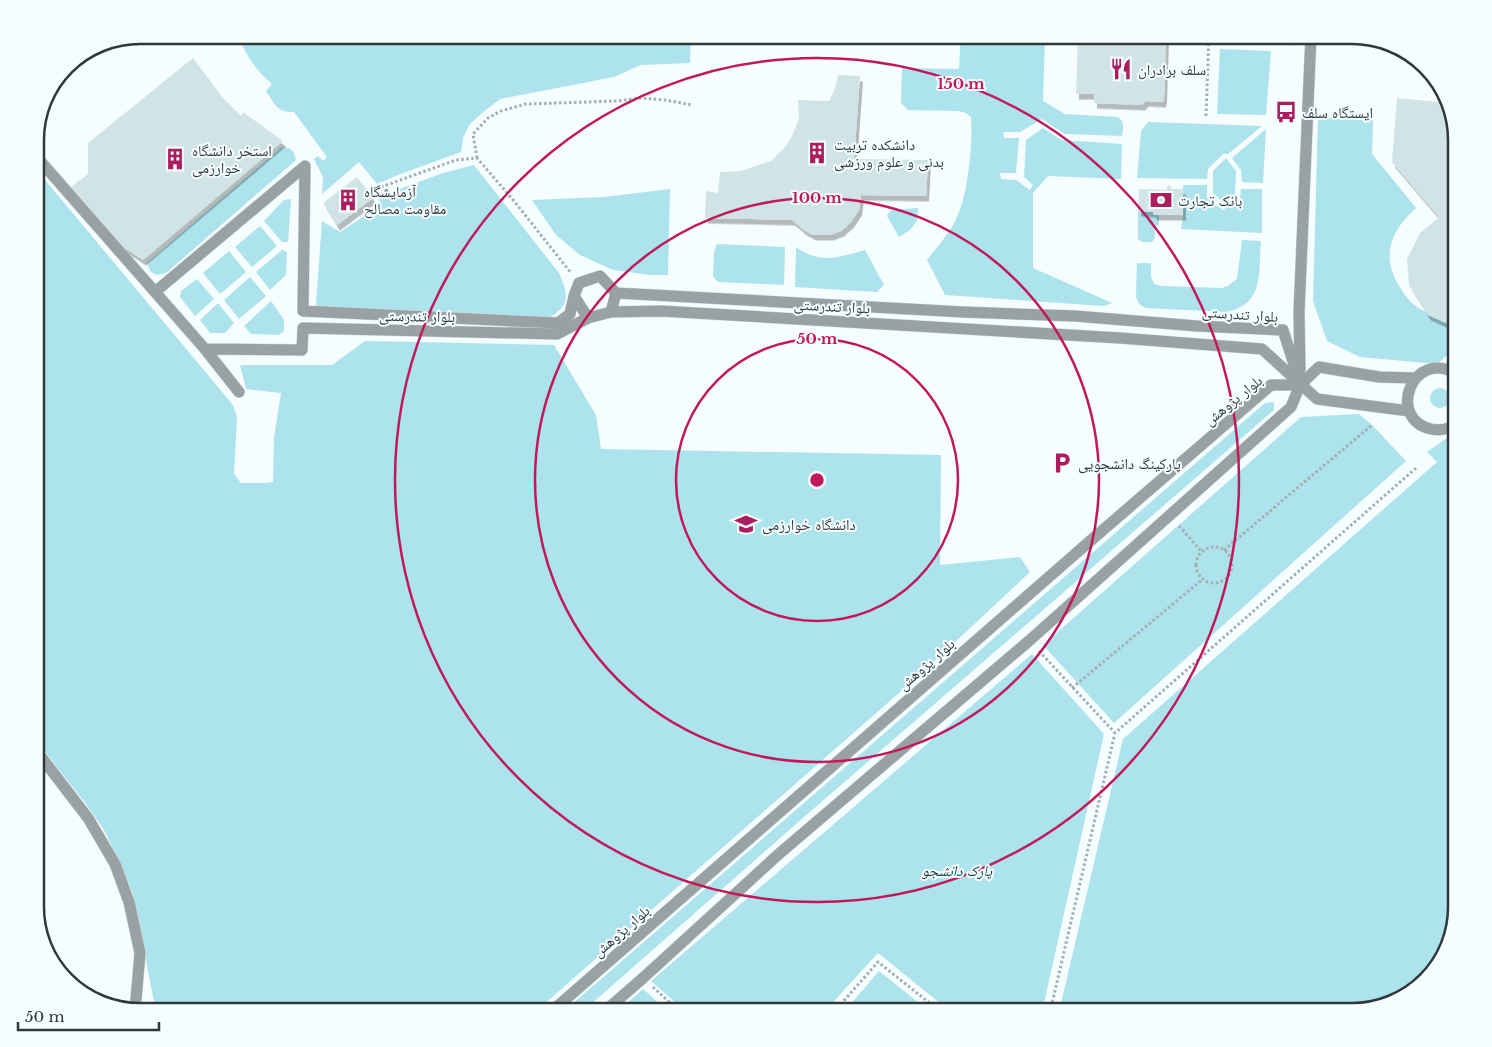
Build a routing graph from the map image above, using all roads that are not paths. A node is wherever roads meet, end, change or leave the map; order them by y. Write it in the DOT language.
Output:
graph roads {
  1 [pos="1311,44"];
  2 [pos="44,165"];
  3 [pos="155,292"];
  4 [pos="616,293"];
  5 [pos="574,296"];
  6 [pos="611,312"];
  7 [pos="588,318"];
  8 [pos="205,349"];
  9 [pos="1448,369"];
  10 [pos="1415,378"];
  11 [pos="1300,384"];
  12 [pos="239,392"];
  13 [pos="1409,411"];
  14 [pos="1448,428"];
  15 [pos="44,761"];
  16 [pos="136,1003"];
  17 [pos="561,1003"];
  18 [pos="614,1003"];
  1 -- 11 [label="lane"];
  2 -- 3 [label="lane"];
  3 -- 5 [label="lane, بلوار تندرستی"];
  3 -- 8 [label="lane"];
  4 -- 5 [label="lane"];
  4 -- 6 [label="lane"];
  4 -- 11 [label="lane, بلوار تندرستی"];
  5 -- 7 [label="lane"];
  6 -- 7 [label="lane"];
  6 -- 11 [label="lane, بلوار تندرستی"];
  7 -- 8 [label="lane, بلوار تندرستی"];
  8 -- 12 [label="lane"];
  9 -- 10 [label="lane"];
  10 -- 11 [label="lane"];
  10 -- 13 [label="lane"];
  11 -- 13 [label="lane"];
  11 -- 17 [label="lane, بلوار پژوهش"];
  11 -- 18 [label="lane"];
  13 -- 14 [label="lane"];
  15 -- 16 [label="lane"];
}
